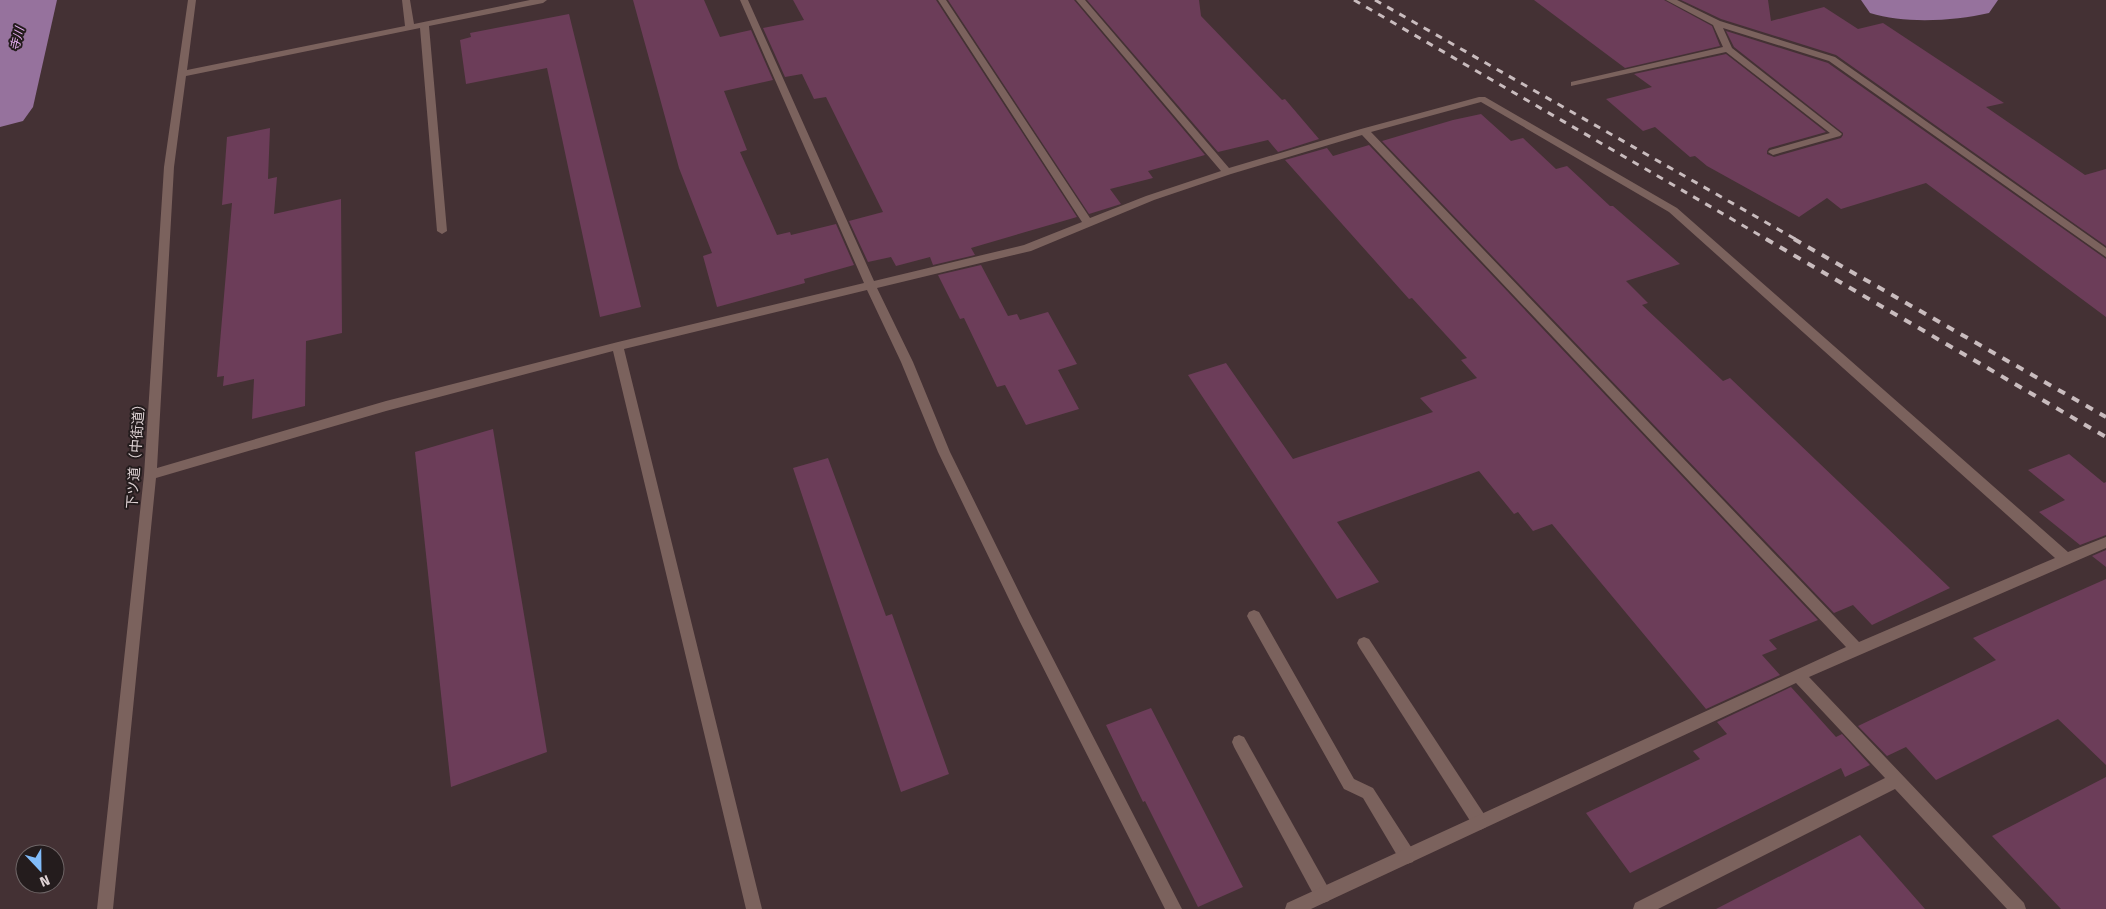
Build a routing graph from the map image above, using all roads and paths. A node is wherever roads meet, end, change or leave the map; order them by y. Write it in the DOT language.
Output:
graph roads {
  1 [pos="192,0"];
  2 [pos="406,0"];
  3 [pos="543,0"];
  4 [pos="744,0"];
  5 [pos="942,0"];
  6 [pos="1080,0"];
  7 [pos="1670,0"];
  8 [pos="1717,23"];
  9 [pos="424,24"];
  10 [pos="410,27"];
  11 [pos="1728,49"];
  12 [pos="183,74"];
  13 [pos="1574,84"];
  14 [pos="1364,131"];
  15 [pos="1773,152"];
  16 [pos="1227,172"];
  17 [pos="1088,223"];
  18 [pos="442,231"];
  19 [pos="2106,253"];
  20 [pos="871,286"];
  21 [pos="618,346"];
  22 [pos="150,475"];
  23 [pos="2106,542"];
  24 [pos="2066,559"];
  25 [pos="1254,616"];
  26 [pos="1364,643"];
  27 [pos="1858,650"];
  28 [pos="1798,675"];
  29 [pos="1239,742"];
  30 [pos="1897,780"];
  31 [pos="1480,822"];
  32 [pos="1407,856"];
  33 [pos="1323,895"];
  34 [pos="105,909"];
  35 [pos="754,909"];
  36 [pos="1174,909"];
  37 [pos="1293,909"];
  38 [pos="1641,909"];
  39 [pos="2018,909"];
  1 -- 12 [label="street, 下ツ道（中街道）"];
  2 -- 10 [label="street"];
  3 -- 9 [label="street"];
  4 -- 20 [label="street"];
  5 -- 17 [label="street"];
  6 -- 16 [label="street"];
  7 -- 8 [label="street"];
  8 -- 11 [label="street"];
  8 -- 19 [label="street"];
  9 -- 10 [label="street"];
  9 -- 18 [label="street"];
  10 -- 12 [label="street"];
  11 -- 13 [label="street"];
  11 -- 15 [label="street"];
  12 -- 22 [label="street, 下ツ道（中街道）"];
  14 -- 16 [label="street"];
  14 -- 24 [label="street"];
  14 -- 27 [label="street"];
  16 -- 17 [label="street"];
  17 -- 20 [label="street"];
  20 -- 21 [label="street"];
  20 -- 36 [label="street"];
  21 -- 22 [label="street"];
  21 -- 35 [label="street"];
  22 -- 34 [label="street, 下ツ道（中街道）"];
  23 -- 24 [label="street"];
  24 -- 27 [label="street"];
  25 -- 32 [label="street"];
  26 -- 31 [label="street"];
  27 -- 28 [label="street"];
  28 -- 30 [label="street"];
  28 -- 31 [label="street"];
  29 -- 33 [label="street"];
  30 -- 38 [label="street"];
  30 -- 39 [label="street"];
  31 -- 32 [label="street"];
  32 -- 33 [label="street"];
  33 -- 37 [label="street"];
}
